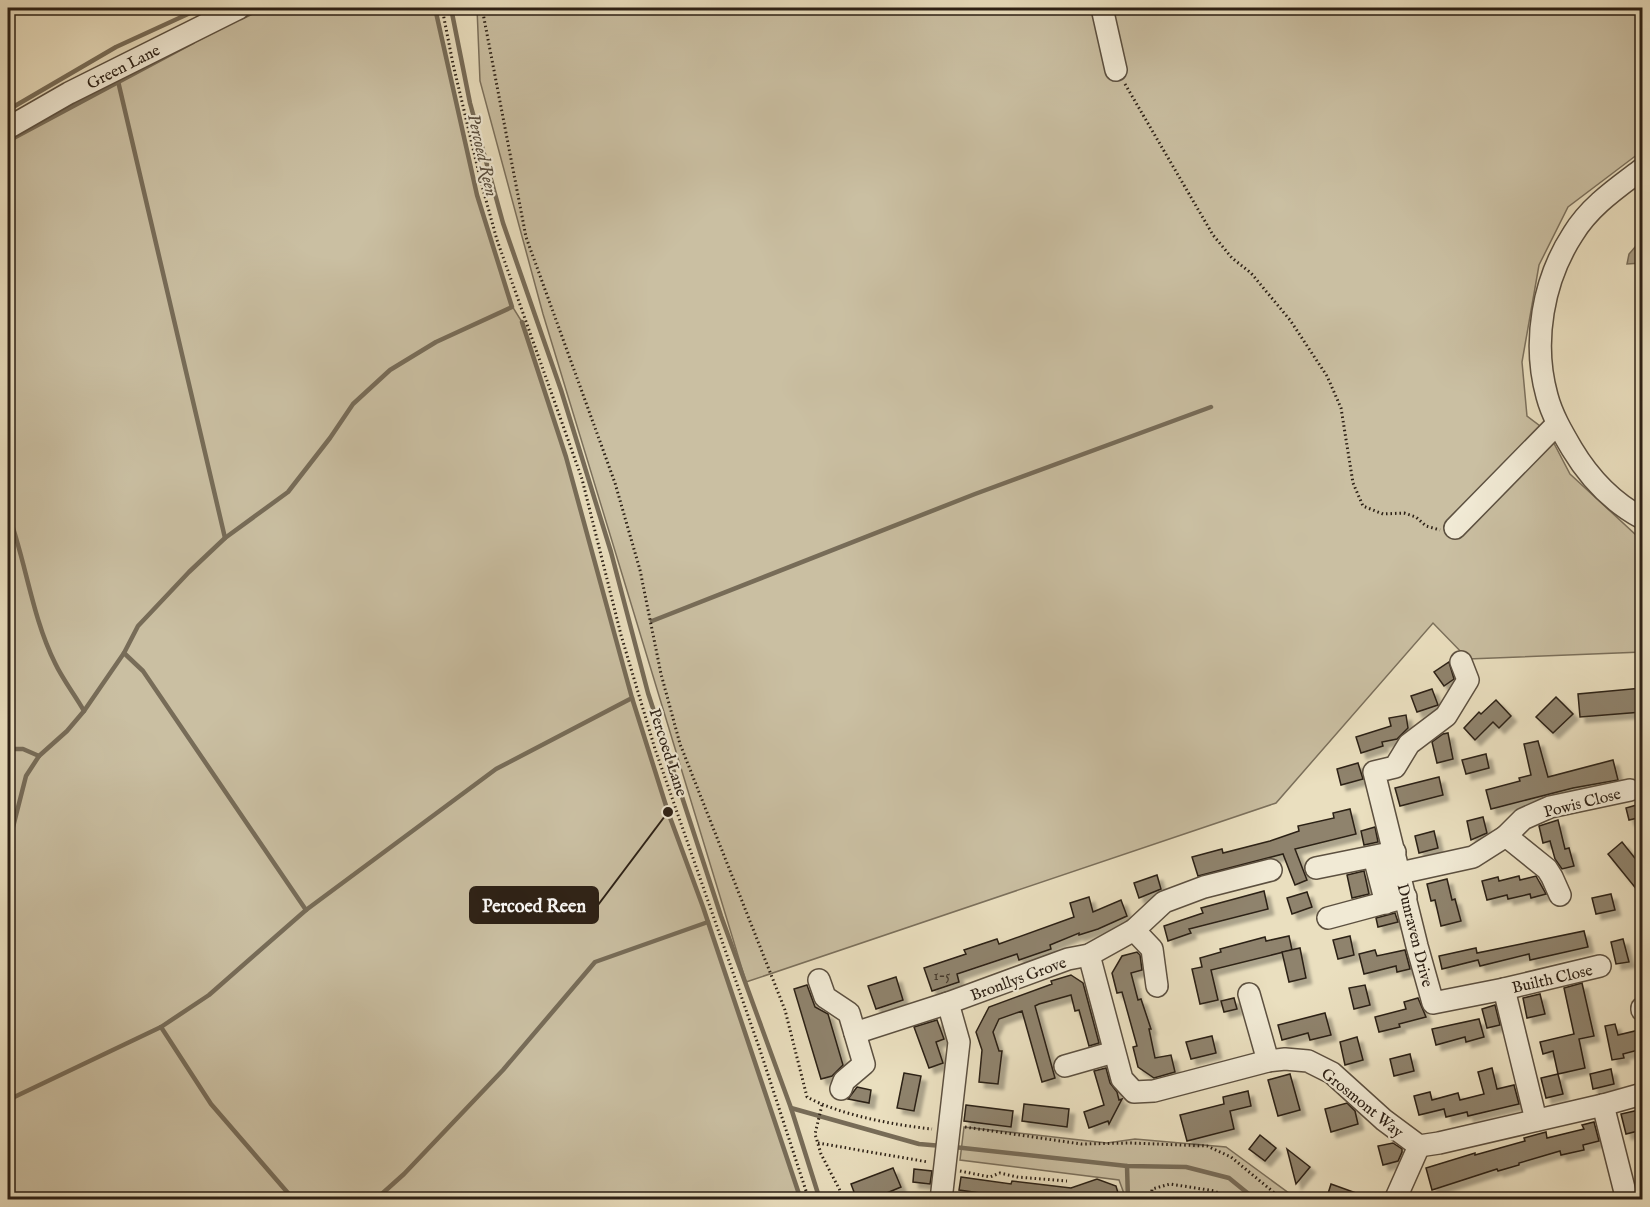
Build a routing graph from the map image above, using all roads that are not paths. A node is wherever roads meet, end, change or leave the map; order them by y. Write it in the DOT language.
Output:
graph roads {
  1 [pos="240,8"];
  2 [pos="1102,8"];
  3 [pos="1116,70"];
  4 [pos="8,129"];
  5 [pos="1642,169"];
  6 [pos="1557,424"];
  7 [pos="1642,518"];
  8 [pos="1455,528"];
  9 [pos="1461,662"];
  10 [pos="1630,790"];
  11 [pos="1506,836"];
  12 [pos="1395,852"];
  13 [pos="1374,857"];
  14 [pos="1316,868"];
  15 [pos="1271,870"];
  16 [pos="1400,873"];
  17 [pos="1560,895"];
  18 [pos="1396,900"];
  19 [pos="1328,918"];
  20 [pos="1134,930"];
  21 [pos="1089,955"];
  22 [pos="1600,966"];
  23 [pos="819,980"];
  24 [pos="1157,986"];
  25 [pos="1504,989"];
  26 [pos="1249,994"];
  27 [pos="948,1004"];
  28 [pos="855,1033"];
  29 [pos="1114,1052"];
  30 [pos="1269,1061"];
  31 [pos="1065,1066"];
  32 [pos="841,1089"];
  33 [pos="1642,1094"];
  34 [pos="1603,1105"];
  35 [pos="1536,1120"];
  36 [pos="1419,1146"];
  37 [pos="941,1200"];
  38 [pos="1395,1200"];
  39 [pos="1627,1200"];
  1 -- 4 [label="street, Green Lane"];
  2 -- 3 [label="street"];
  5 -- 6 [label="street"];
  6 -- 7 [label="street"];
  6 -- 8 [label="street"];
  9 -- 12 [label="street, Dunraven Drive"];
  10 -- 11 [label="street, Powis Close"];
  11 -- 16 [label="street, Powis Close"];
  11 -- 17 [label="street"];
  12 -- 13 [label="street"];
  12 -- 16 [label="street, Dunraven Drive"];
  13 -- 14 [label="street"];
  13 -- 18 [label="street"];
  15 -- 20 [label="street, Bronllys Grove"];
  16 -- 18 [label="street, Dunraven Drive"];
  18 -- 19 [label="street"];
  18 -- 25 [label="street, Dunraven Drive"];
  20 -- 21 [label="street, Bronllys Grove"];
  20 -- 24 [label="street"];
  21 -- 27 [label="street, Bronllys Grove"];
  21 -- 29 [label="street, Grosmont Way"];
  22 -- 25 [label="street, Builth Close"];
  23 -- 28 [label="street"];
  25 -- 35 [label="street"];
  26 -- 30 [label="street"];
  27 -- 28 [label="street, Bronllys Grove"];
  27 -- 37 [label="street"];
  28 -- 32 [label="street"];
  29 -- 30 [label="street, Grosmont Way"];
  29 -- 31 [label="street"];
  30 -- 36 [label="street, Grosmont Way"];
  33 -- 34 [label="street, Grosmont Way"];
  34 -- 35 [label="street, Grosmont Way"];
  34 -- 39 [label="street"];
  35 -- 36 [label="street, Grosmont Way"];
  36 -- 38 [label="street"];
}
